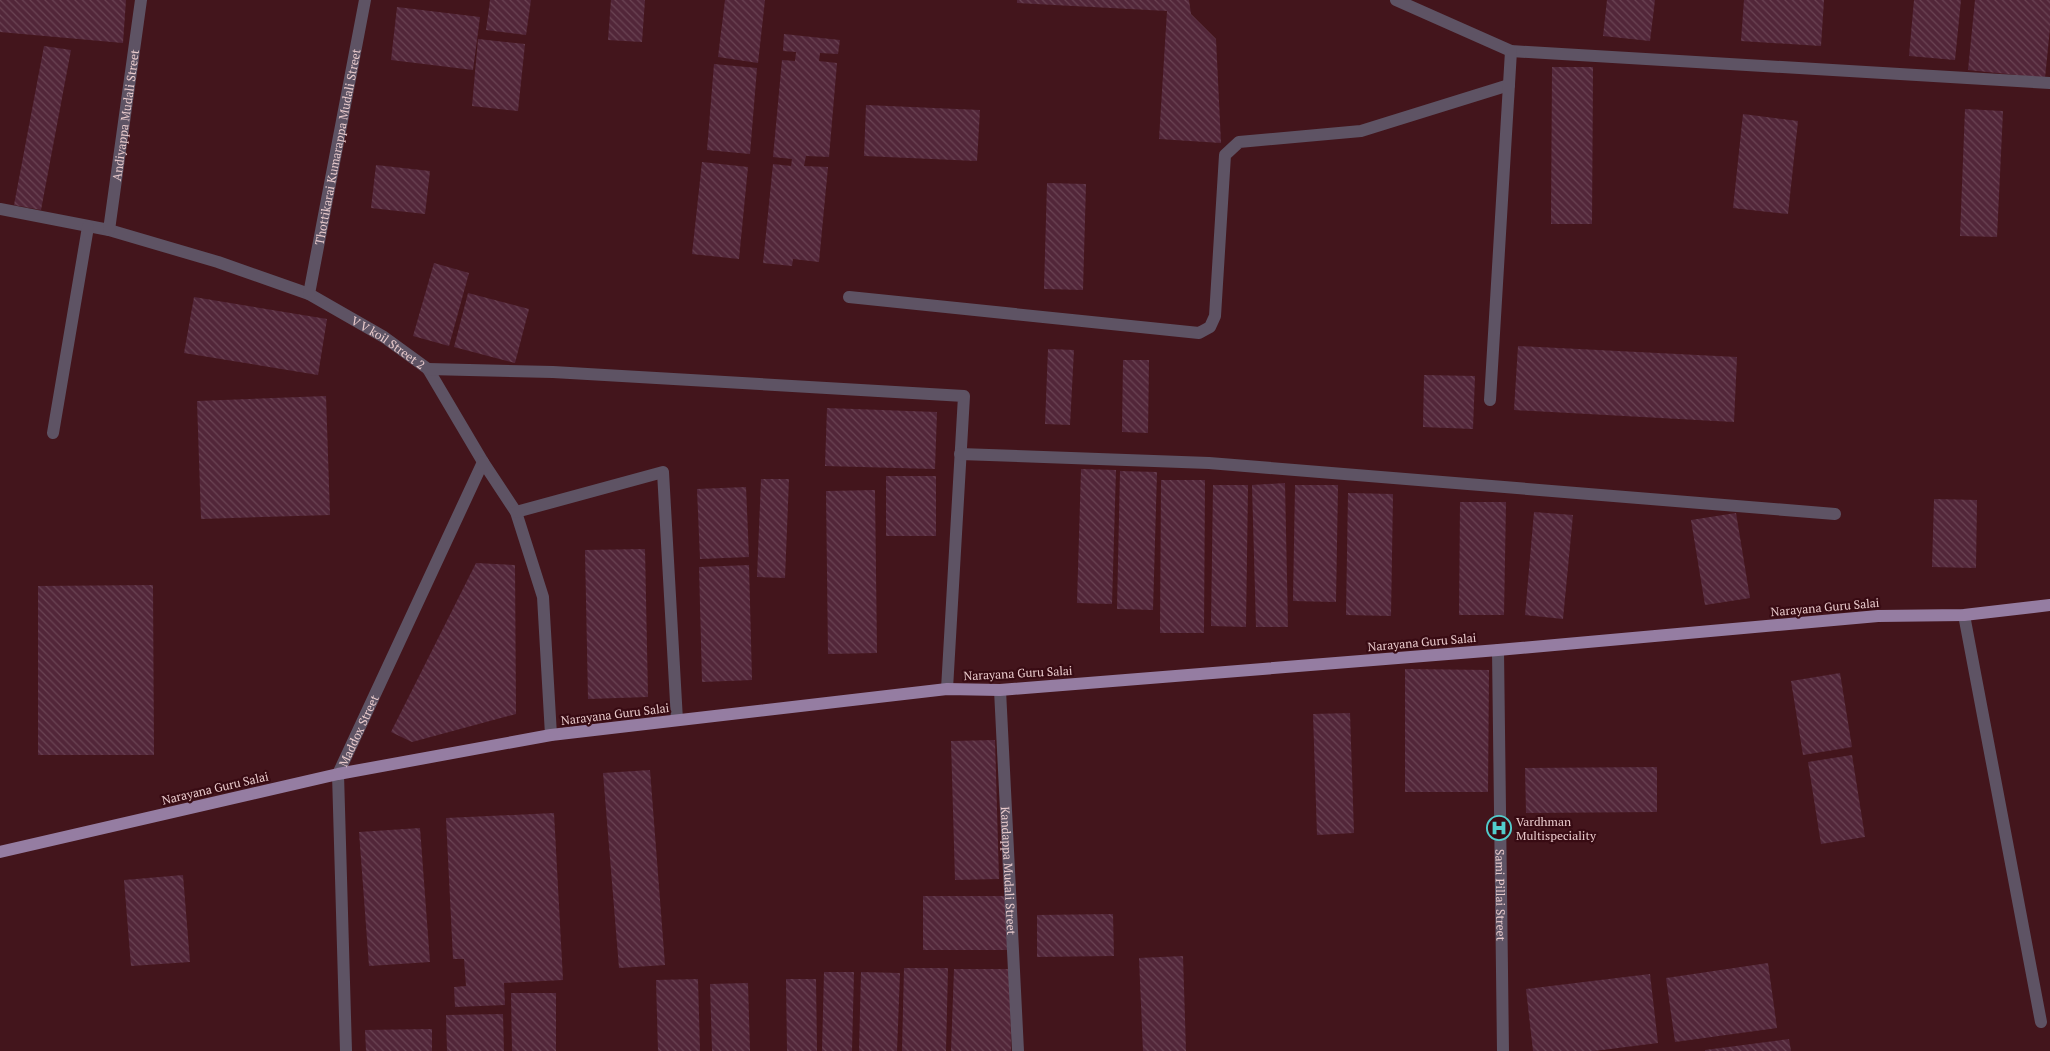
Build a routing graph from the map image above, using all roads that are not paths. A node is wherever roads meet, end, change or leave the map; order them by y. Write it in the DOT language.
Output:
graph roads {
  1 [pos="141,0"];
  2 [pos="365,0"];
  3 [pos="1396,0"];
  4 [pos="1511,52"];
  5 [pos="2050,83"];
  6 [pos="1509,85"];
  7 [pos="0,209"];
  8 [pos="88,227"];
  9 [pos="109,230"];
  10 [pos="309,294"];
  11 [pos="849,297"];
  12 [pos="428,369"];
  13 [pos="1490,400"];
  14 [pos="53,433"];
  15 [pos="960,454"];
  16 [pos="482,462"];
  17 [pos="516,512"];
  18 [pos="1835,514"];
  19 [pos="2050,605"];
  20 [pos="1964,614"];
  21 [pos="1498,650"];
  22 [pos="947,689"];
  23 [pos="1000,690"];
  24 [pos="677,720"];
  25 [pos="551,735"];
  26 [pos="338,774"];
  27 [pos="0,852"];
  28 [pos="2041,1022"];
  29 [pos="346,1051"];
  30 [pos="1018,1051"];
  31 [pos="1503,1051"];
  1 -- 9 [label="street, Andiyappa Mudali Street"];
  2 -- 10 [label="street, Thottikarai Kumarappa Mudali Street"];
  3 -- 4 [label="street"];
  4 -- 5 [label="street"];
  4 -- 6 [label="street"];
  6 -- 11 [label="street"];
  6 -- 13 [label="street"];
  7 -- 8 [label="street, V V koil Street 2"];
  8 -- 9 [label="street, V V koil Street 2"];
  8 -- 14 [label="street"];
  9 -- 10 [label="street, V V koil Street 2"];
  10 -- 12 [label="street, V V koil Street 2"];
  12 -- 15 [label="street"];
  12 -- 16 [label="street, V V koil Street 2"];
  15 -- 18 [label="street"];
  15 -- 22 [label="street"];
  16 -- 17 [label="street, V V koil Street 2"];
  16 -- 26 [label="street, Maddox Street"];
  17 -- 24 [label="street"];
  17 -- 25 [label="street, V V koil Street 2"];
  19 -- 20 [label="main road, Narayana Guru Salai"];
  20 -- 21 [label="main road, Narayana Guru Salai"];
  20 -- 28 [label="street"];
  21 -- 23 [label="main road, Narayana Guru Salai"];
  21 -- 31 [label="street, Sami Pillai Street"];
  22 -- 23 [label="main road, Narayana Guru Salai"];
  22 -- 24 [label="main road, Narayana Guru Salai"];
  23 -- 30 [label="street, Kandappa Mudali Street"];
  24 -- 25 [label="main road, Narayana Guru Salai"];
  25 -- 26 [label="main road, Narayana Guru Salai"];
  26 -- 27 [label="main road, Narayana Guru Salai"];
  26 -- 29 [label="street, Maddox Street"];
}
